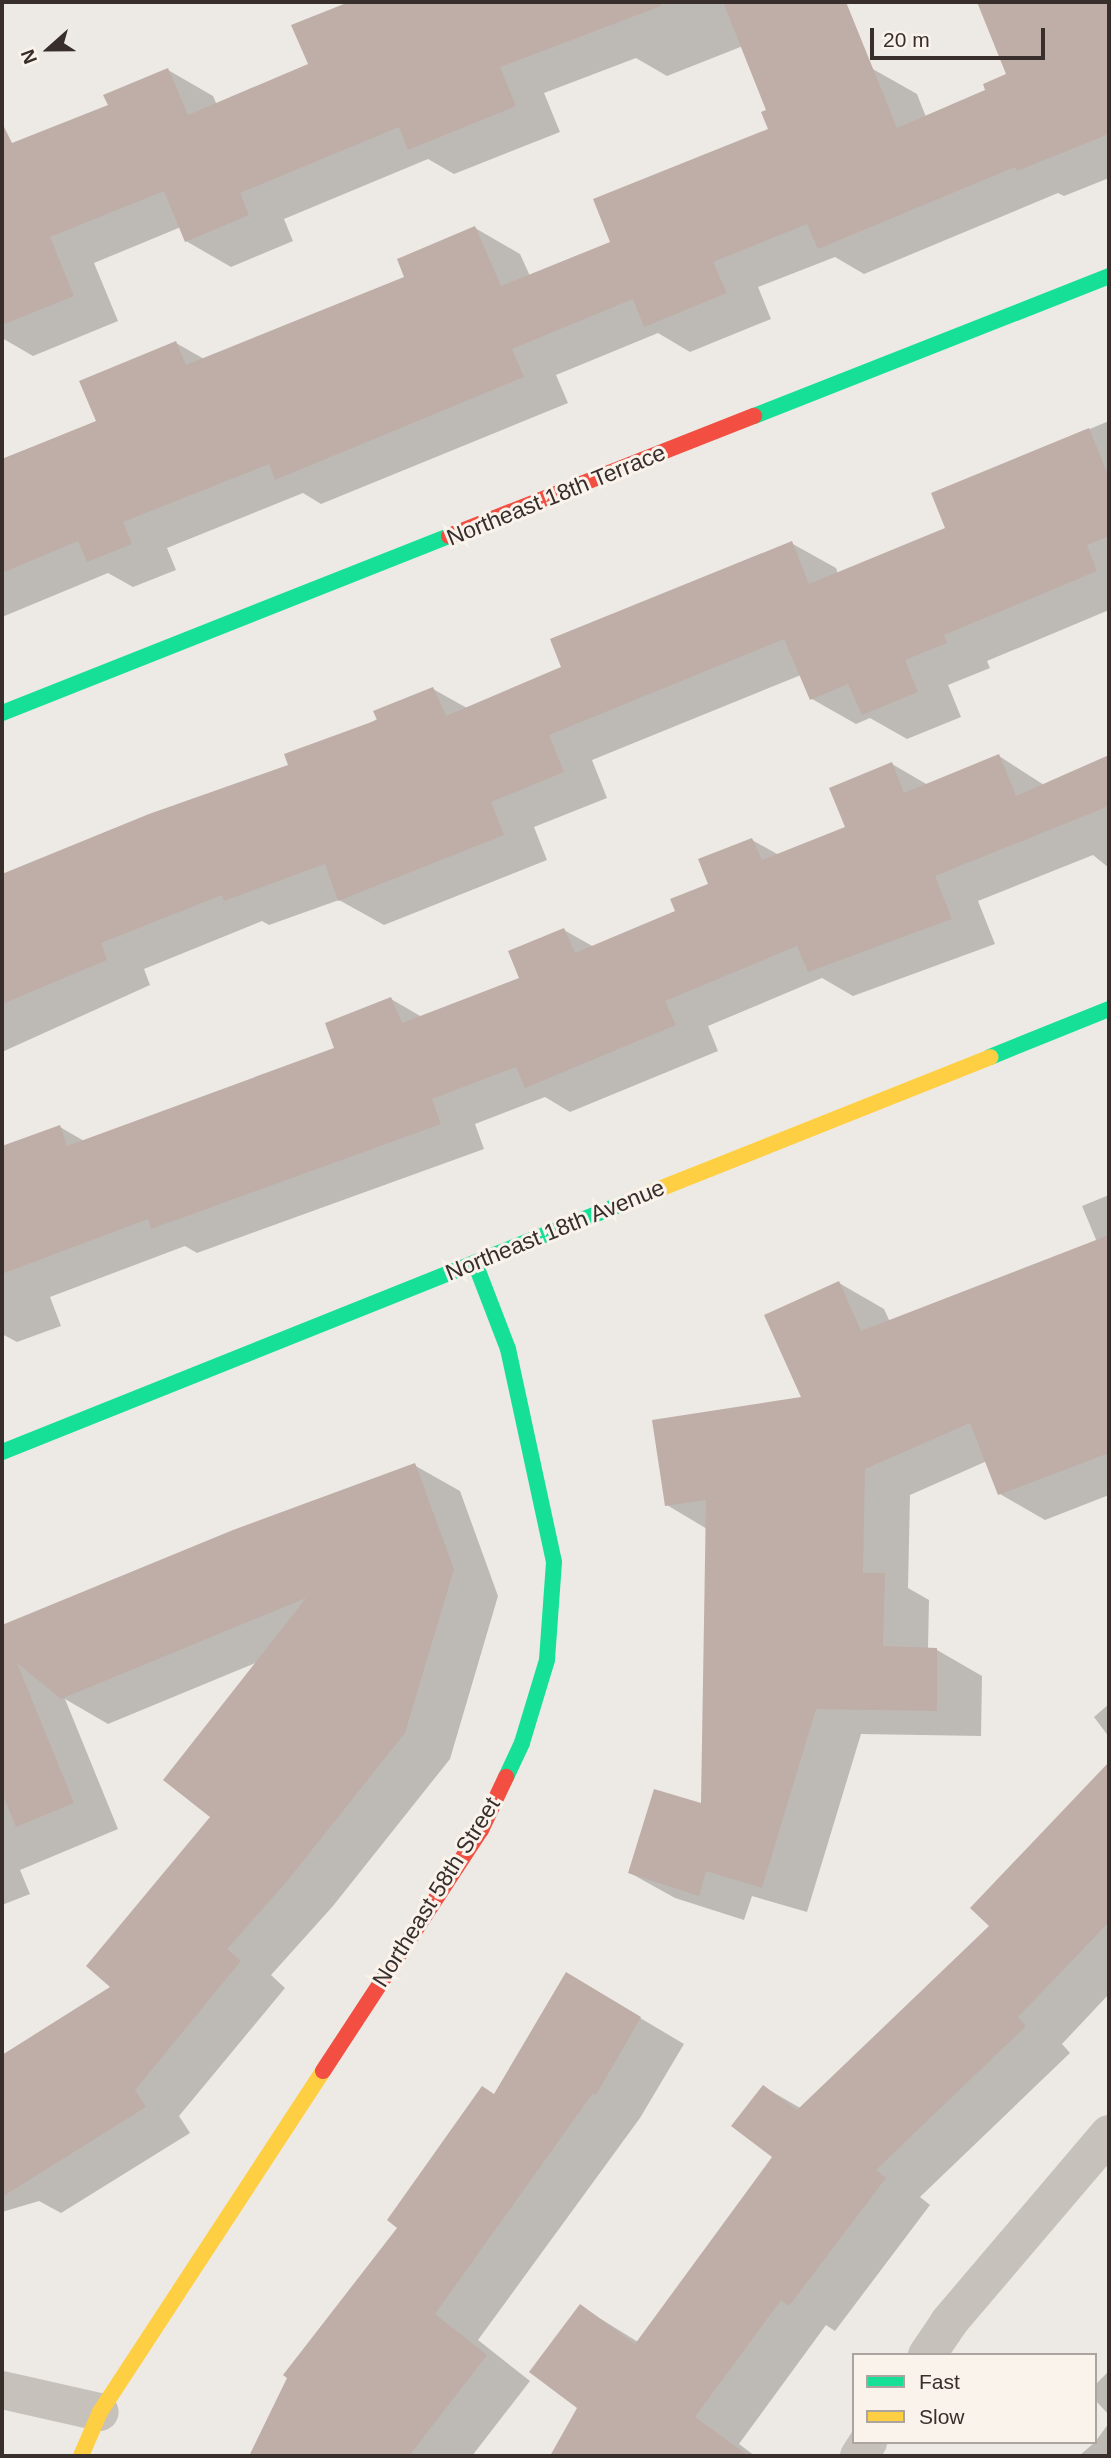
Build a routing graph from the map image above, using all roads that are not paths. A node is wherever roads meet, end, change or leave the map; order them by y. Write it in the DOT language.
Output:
graph roads {
  1 [pos="1109,276"];
  2 [pos="2,713"];
  3 [pos="1109,1009"];
  4 [pos="475,1263"];
  5 [pos="2,1452"];
  6 [pos="1109,2134"];
  7 [pos="928,2353"];
  8 [pos="2,2390"];
  9 [pos="100,2412"];
  10 [pos="81,2456"];
  1 -- 2 [label="street, Northeast 18th Terrace"];
  3 -- 4 [label="street, Northeast 18th Avenue"];
  4 -- 5 [label="street, Northeast 18th Avenue"];
  4 -- 9 [label="street, Northeast 58th Street"];
  6 -- 7 [label="street"];
  8 -- 9 [label="street"];
  9 -- 10 [label="street, Northeast 58th Street"];
}
